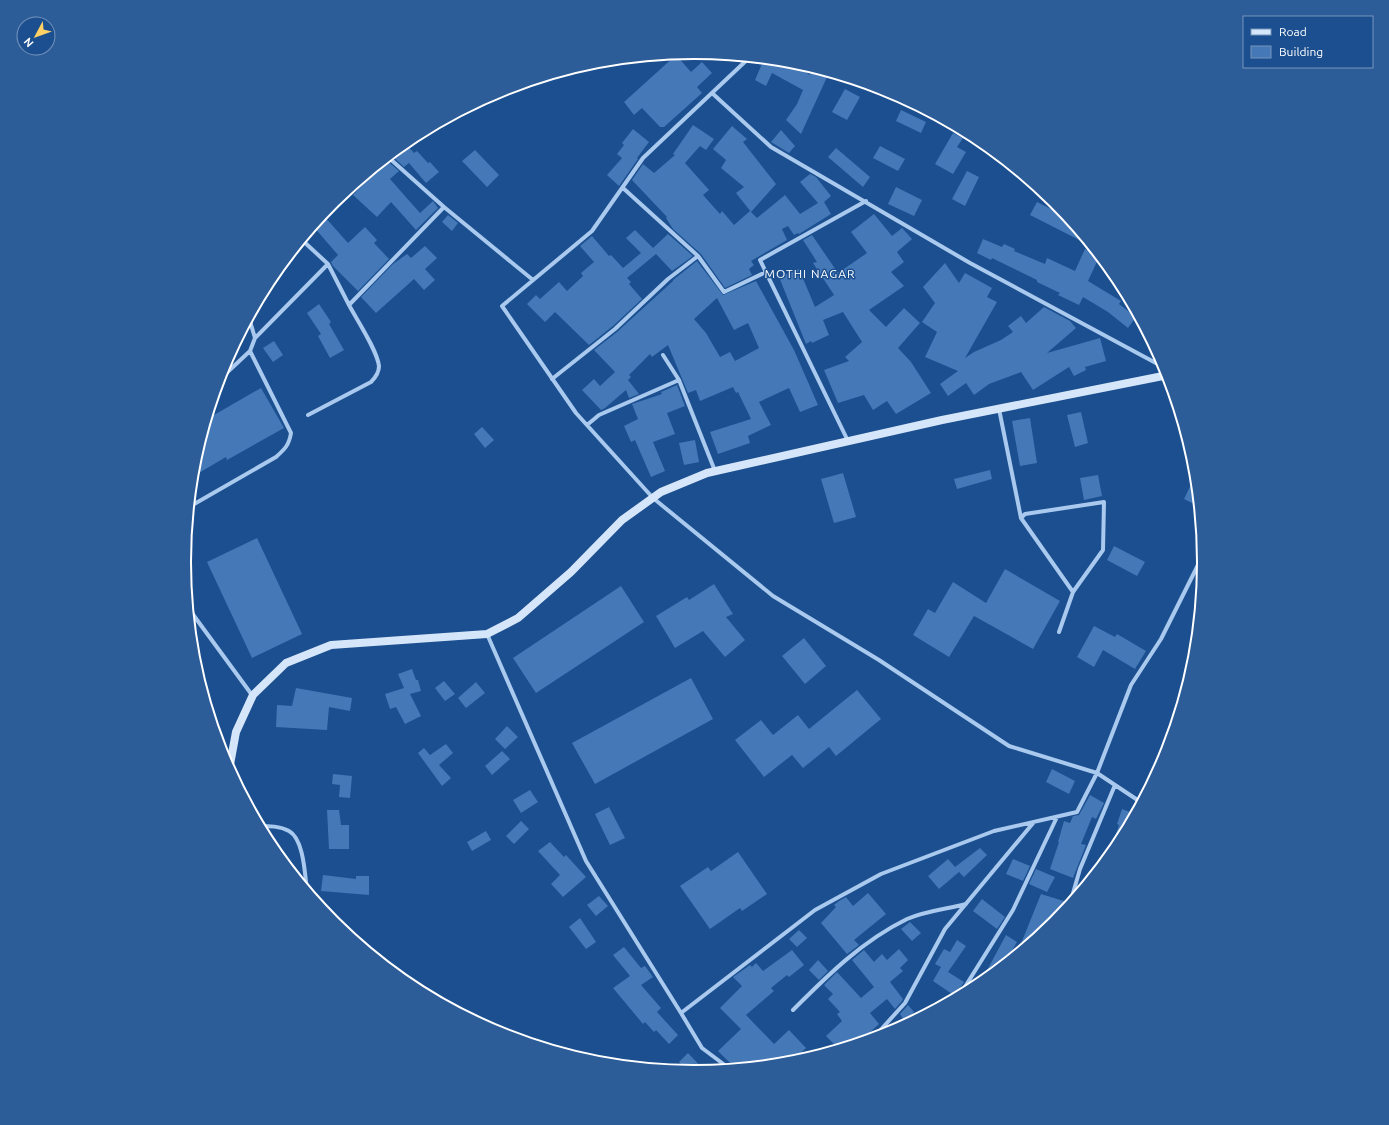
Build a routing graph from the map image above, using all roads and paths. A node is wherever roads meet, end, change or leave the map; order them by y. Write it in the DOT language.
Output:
graph roads {
  1 [pos="745,62"];
  2 [pos="712,93"];
  3 [pos="392,160"];
  4 [pos="623,188"];
  5 [pos="866,201"];
  6 [pos="444,207"];
  7 [pos="306,243"];
  8 [pos="698,256"];
  9 [pos="328,264"];
  10 [pos="766,272"];
  11 [pos="533,280"];
  12 [pos="349,305"];
  13 [pos="251,325"];
  14 [pos="255,338"];
  15 [pos="250,351"];
  16 [pos="663,355"];
  17 [pos="1157,364"];
  18 [pos="229,371"];
  19 [pos="1162,376"];
  20 [pos="552,379"];
  21 [pos="679,380"];
  22 [pos="999,409"];
  23 [pos="308,414"];
  24 [pos="587,425"];
  25 [pos="849,441"];
  26 [pos="715,472"];
  27 [pos="653,498"];
  28 [pos="194,504"];
  29 [pos="1021,518"];
  30 [pos="1198,565"];
  31 [pos="1073,592"];
  32 [pos="194,616"];
  33 [pos="1059,632"];
  34 [pos="487,634"];
  35 [pos="253,695"];
  36 [pos="231,759"];
  37 [pos="1097,773"];
  38 [pos="1115,785"];
  39 [pos="1138,800"];
  40 [pos="1057,817"];
  41 [pos="1034,822"];
  42 [pos="266,826"];
  43 [pos="306,882"];
  44 [pos="1072,895"];
  45 [pos="967,904"];
  46 [pos="965,987"];
  47 [pos="793,1010"];
  48 [pos="681,1013"];
  49 [pos="880,1030"];
  50 [pos="724,1065"];
  1 -- 2 [label="street"];
  2 -- 4 [label="street"];
  2 -- 5 [label="street"];
  3 -- 6 [label="street"];
  4 -- 8 [label="street"];
  4 -- 11 [label="street"];
  5 -- 10 [label="street"];
  5 -- 17 [label="street"];
  6 -- 11 [label="street"];
  6 -- 12 [label="street"];
  7 -- 9 [label="street"];
  8 -- 10 [label="street"];
  8 -- 20 [label="street"];
  9 -- 12 [label="street"];
  9 -- 14 [label="street"];
  10 -- 25 [label="street"];
  11 -- 20 [label="street"];
  12 -- 23 [label="street"];
  13 -- 14 [label="street"];
  14 -- 15 [label="street"];
  15 -- 18 [label="street"];
  15 -- 28 [label="street"];
  16 -- 21 [label="street"];
  19 -- 22 [label="main road"];
  20 -- 24 [label="street"];
  21 -- 24 [label="street"];
  21 -- 26 [label="street"];
  22 -- 25 [label="main road"];
  22 -- 29 [label="street"];
  24 -- 27 [label="street"];
  25 -- 26 [label="main road"];
  26 -- 27 [label="main road"];
  27 -- 34 [label="main road"];
  27 -- 37 [label="street"];
  29 -- 31 [label="street"];
  29 -- 31 [label="street"];
  30 -- 37 [label="street"];
  31 -- 33 [label="street"];
  32 -- 35 [label="street"];
  34 -- 35 [label="main road"];
  34 -- 48 [label="street"];
  35 -- 36 [label="main road"];
  37 -- 38 [label="street"];
  37 -- 40 [label="street"];
  38 -- 39 [label="street"];
  38 -- 44 [label="street"];
  40 -- 41 [label="street"];
  40 -- 46 [label="street"];
  41 -- 45 [label="street"];
  41 -- 48 [label="street"];
  42 -- 43 [label="street"];
  45 -- 47 [label="street"];
  45 -- 49 [label="street"];
  48 -- 50 [label="street"];
}
